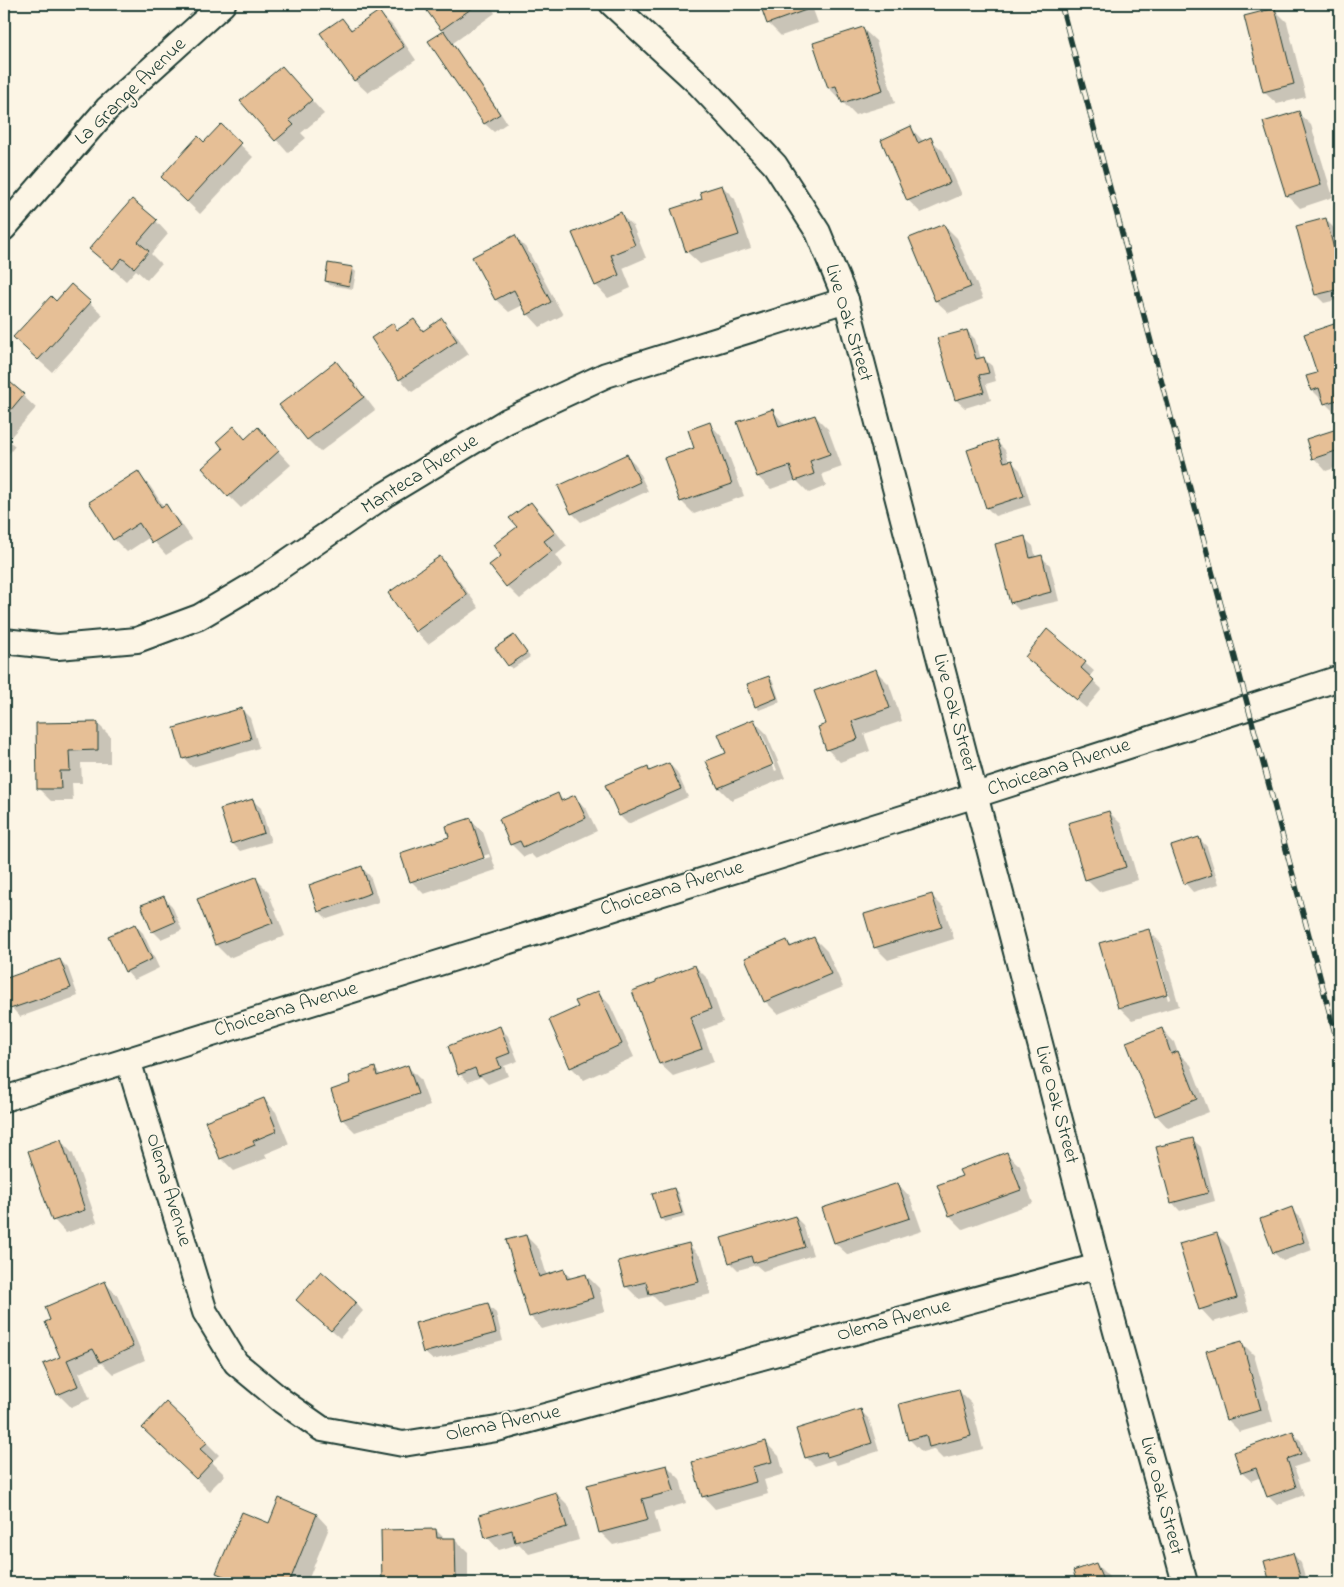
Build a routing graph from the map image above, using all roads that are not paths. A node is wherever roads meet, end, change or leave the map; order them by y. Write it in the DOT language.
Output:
graph roads {
  1 [pos="223,4"];
  2 [pos="612,4"];
  3 [pos="4,228"];
  4 [pos="846,300"];
  5 [pos="4,641"];
  6 [pos="1340,678"];
  7 [pos="976,795"];
  8 [pos="128,1060"];
  9 [pos="4,1099"];
  10 [pos="1098,1266"];
  11 [pos="1185,1583"];
  1 -- 3 [label="street, La Grange Avenue"];
  2 -- 4 [label="street, Live Oak Street"];
  4 -- 5 [label="street, Manteca Avenue"];
  4 -- 7 [label="street, Live Oak Street"];
  6 -- 7 [label="street, Choiceana Avenue"];
  7 -- 8 [label="street, Choiceana Avenue"];
  7 -- 10 [label="street, Live Oak Street"];
  8 -- 9 [label="street, Choiceana Avenue"];
  8 -- 10 [label="street, Olema Avenue"];
  10 -- 11 [label="street, Live Oak Street"];
}
